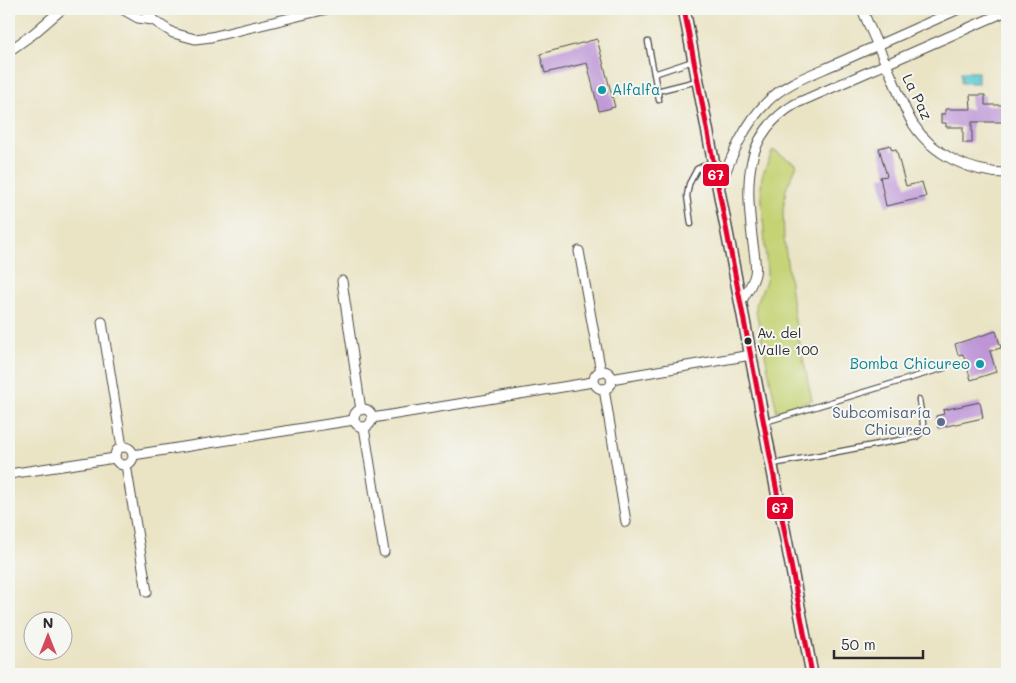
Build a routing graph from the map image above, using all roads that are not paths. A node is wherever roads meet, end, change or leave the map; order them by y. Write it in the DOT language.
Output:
graph roads {
  1 [pos="62,9"];
  2 [pos="122,9"];
  3 [pos="146,9"];
  4 [pos="327,9"];
  5 [pos="684,9"];
  6 [pos="862,9"];
  7 [pos="960,9"];
  8 [pos="1007,11"];
  9 [pos="153,20"];
  10 [pos="648,42"];
  11 [pos="877,45"];
  12 [pos="9,51"];
  13 [pos="694,61"];
  14 [pos="886,65"];
  15 [pos="654,74"];
  16 [pos="698,81"];
  17 [pos="657,91"];
  18 [pos="659,100"];
  19 [pos="714,161"];
  20 [pos="1007,172"];
  21 [pos="719,188"];
  22 [pos="692,224"];
  23 [pos="579,251"];
  24 [pos="342,281"];
  25 [pos="741,302"];
  26 [pos="102,322"];
  27 [pos="751,356"];
  28 [pos="944,368"];
  29 [pos="601,372"];
  30 [pos="611,379"];
  31 [pos="594,382"];
  32 [pos="604,389"];
  33 [pos="919,400"];
  34 [pos="361,410"];
  35 [pos="372,418"];
  36 [pos="354,420"];
  37 [pos="763,422"];
  38 [pos="364,427"];
  39 [pos="122,447"];
  40 [pos="133,455"];
  41 [pos="115,458"];
  42 [pos="772,464"];
  43 [pos="126,465"];
  44 [pos="9,474"];
  45 [pos="626,522"];
  46 [pos="384,552"];
  47 [pos="147,592"];
  48 [pos="812,674"];
  1 -- 12 [label="street"];
  2 -- 9 [label="street"];
  3 -- 9 [label="street"];
  4 -- 9 [label="street"];
  5 -- 13 [label="street"];
  6 -- 11 [label="street, La Paz"];
  7 -- 11 [label="street"];
  8 -- 14 [label="street"];
  10 -- 15 [label="lane"];
  11 -- 14 [label="street, La Paz"];
  11 -- 21 [label="street"];
  13 -- 15 [label="lane"];
  13 -- 16 [label="street"];
  14 -- 20 [label="street, La Paz"];
  14 -- 25 [label="street"];
  15 -- 17 [label="lane"];
  16 -- 17 [label="lane"];
  16 -- 19 [label="street"];
  17 -- 18 [label="lane"];
  19 -- 21 [label="street"];
  19 -- 22 [label="lane"];
  21 -- 25 [label="street"];
  23 -- 29 [label="street"];
  24 -- 34 [label="street"];
  25 -- 27 [label="street"];
  26 -- 39 [label="street"];
  27 -- 30 [label="street"];
  27 -- 37 [label="street"];
  28 -- 37 [label="lane"];
  29 -- 30 [label="street"];
  29 -- 31 [label="street"];
  30 -- 32 [label="street"];
  31 -- 32 [label="street"];
  31 -- 35 [label="street"];
  32 -- 45 [label="street"];
  33 -- 42 [label="lane"];
  34 -- 35 [label="street"];
  34 -- 36 [label="street"];
  35 -- 38 [label="street"];
  36 -- 38 [label="street"];
  36 -- 40 [label="street"];
  37 -- 42 [label="street"];
  38 -- 46 [label="street"];
  39 -- 40 [label="street"];
  39 -- 41 [label="street"];
  40 -- 43 [label="street"];
  41 -- 43 [label="street"];
  41 -- 44 [label="street"];
  42 -- 48 [label="street"];
  43 -- 47 [label="street"];
}
